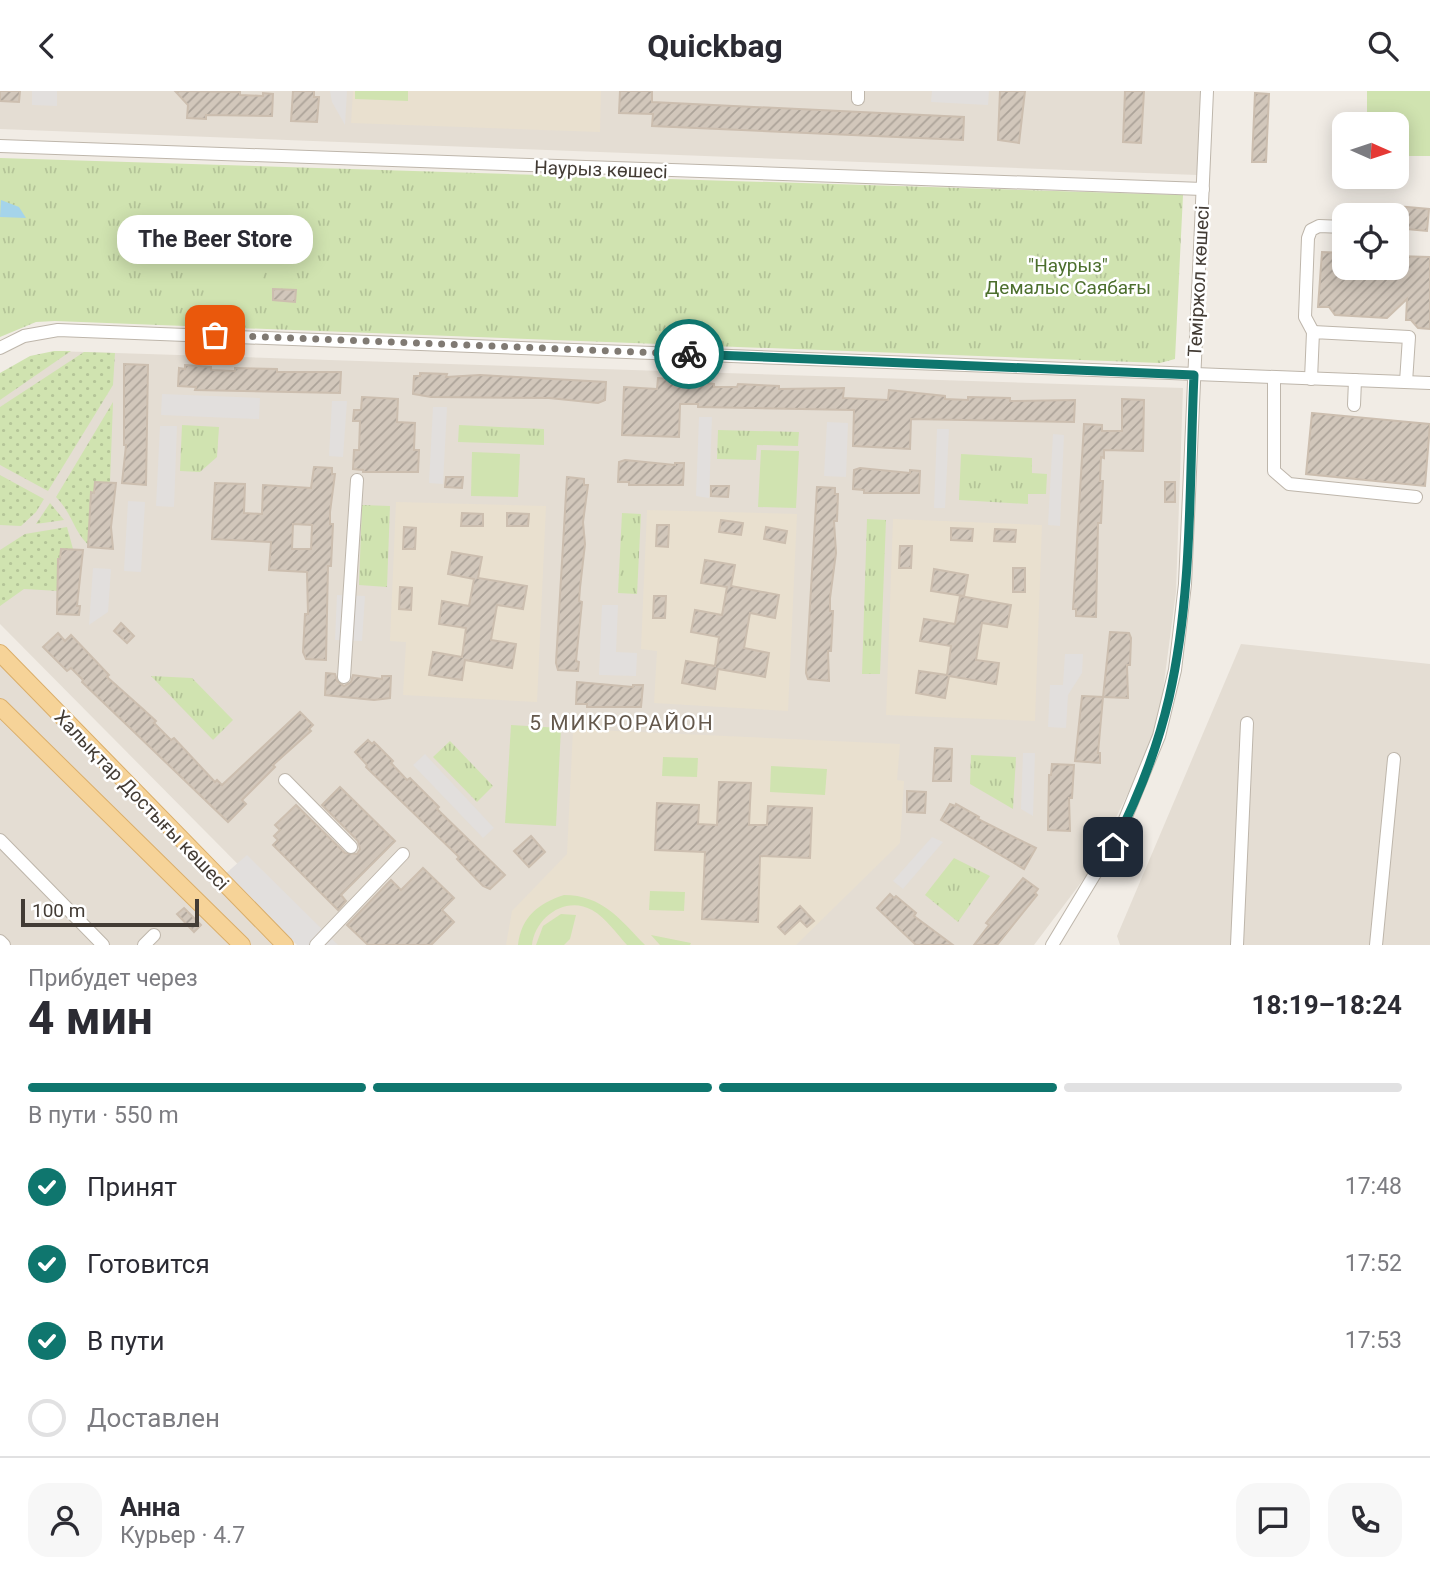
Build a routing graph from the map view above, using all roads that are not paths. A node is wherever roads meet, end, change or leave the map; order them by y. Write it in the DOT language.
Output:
graph roads {
  1 [pos="1207,91"];
  2 [pos="0,146"];
  3 [pos="1203,189"];
  4 [pos="1332,227"];
  5 [pos="1313,332"];
  6 [pos="0,348"];
  7 [pos="1194,375"];
  8 [pos="1274,378"];
  9 [pos="1311,379"];
  10 [pos="1355,380"];
  11 [pos="1406,382"];
  12 [pos="1430,383"];
  13 [pos="1354,405"];
  14 [pos="357,480"];
  15 [pos="1416,497"];
  16 [pos="0,653"];
  17 [pos="344,677"];
  18 [pos="0,706"];
  19 [pos="1247,723"];
  20 [pos="1394,759"];
  21 [pos="285,780"];
  22 [pos="0,841"];
  23 [pos="351,847"];
  24 [pos="403,854"];
  25 [pos="154,936"];
  26 [pos="0,941"];
  27 [pos="4,945"];
  28 [pos="103,945"];
  29 [pos="144,945"];
  30 [pos="242,945"];
  31 [pos="285,945"];
  32 [pos="316,945"];
  33 [pos="1052,945"];
  34 [pos="1237,945"];
  35 [pos="1376,945"];
  1 -- 3 [label="street, Теміржол көшесі"];
  2 -- 3 [label="street, Наурыз көшесі"];
  3 -- 7 [label="street, Теміржол көшесі"];
  4 -- 5 [label="street"];
  5 -- 9 [label="street"];
  5 -- 11 [label="street"];
  6 -- 7 [label="street"];
  7 -- 8 [label="street"];
  7 -- 33 [label="street, Теміржол көшесі"];
  8 -- 9 [label="street"];
  8 -- 15 [label="street"];
  9 -- 10 [label="street"];
  10 -- 11 [label="street"];
  10 -- 13 [label="street"];
  11 -- 12 [label="street"];
  14 -- 17 [label="street"];
  16 -- 31 [label="main road, Халықтар Достығы көшесі"];
  18 -- 30 [label="main road, Халықтар Достығы көшесі"];
  19 -- 34 [label="street"];
  20 -- 35 [label="street"];
  21 -- 23 [label="street"];
  22 -- 28 [label="street"];
  24 -- 32 [label="street"];
  25 -- 29 [label="street"];
  26 -- 27 [label="street"];
}
